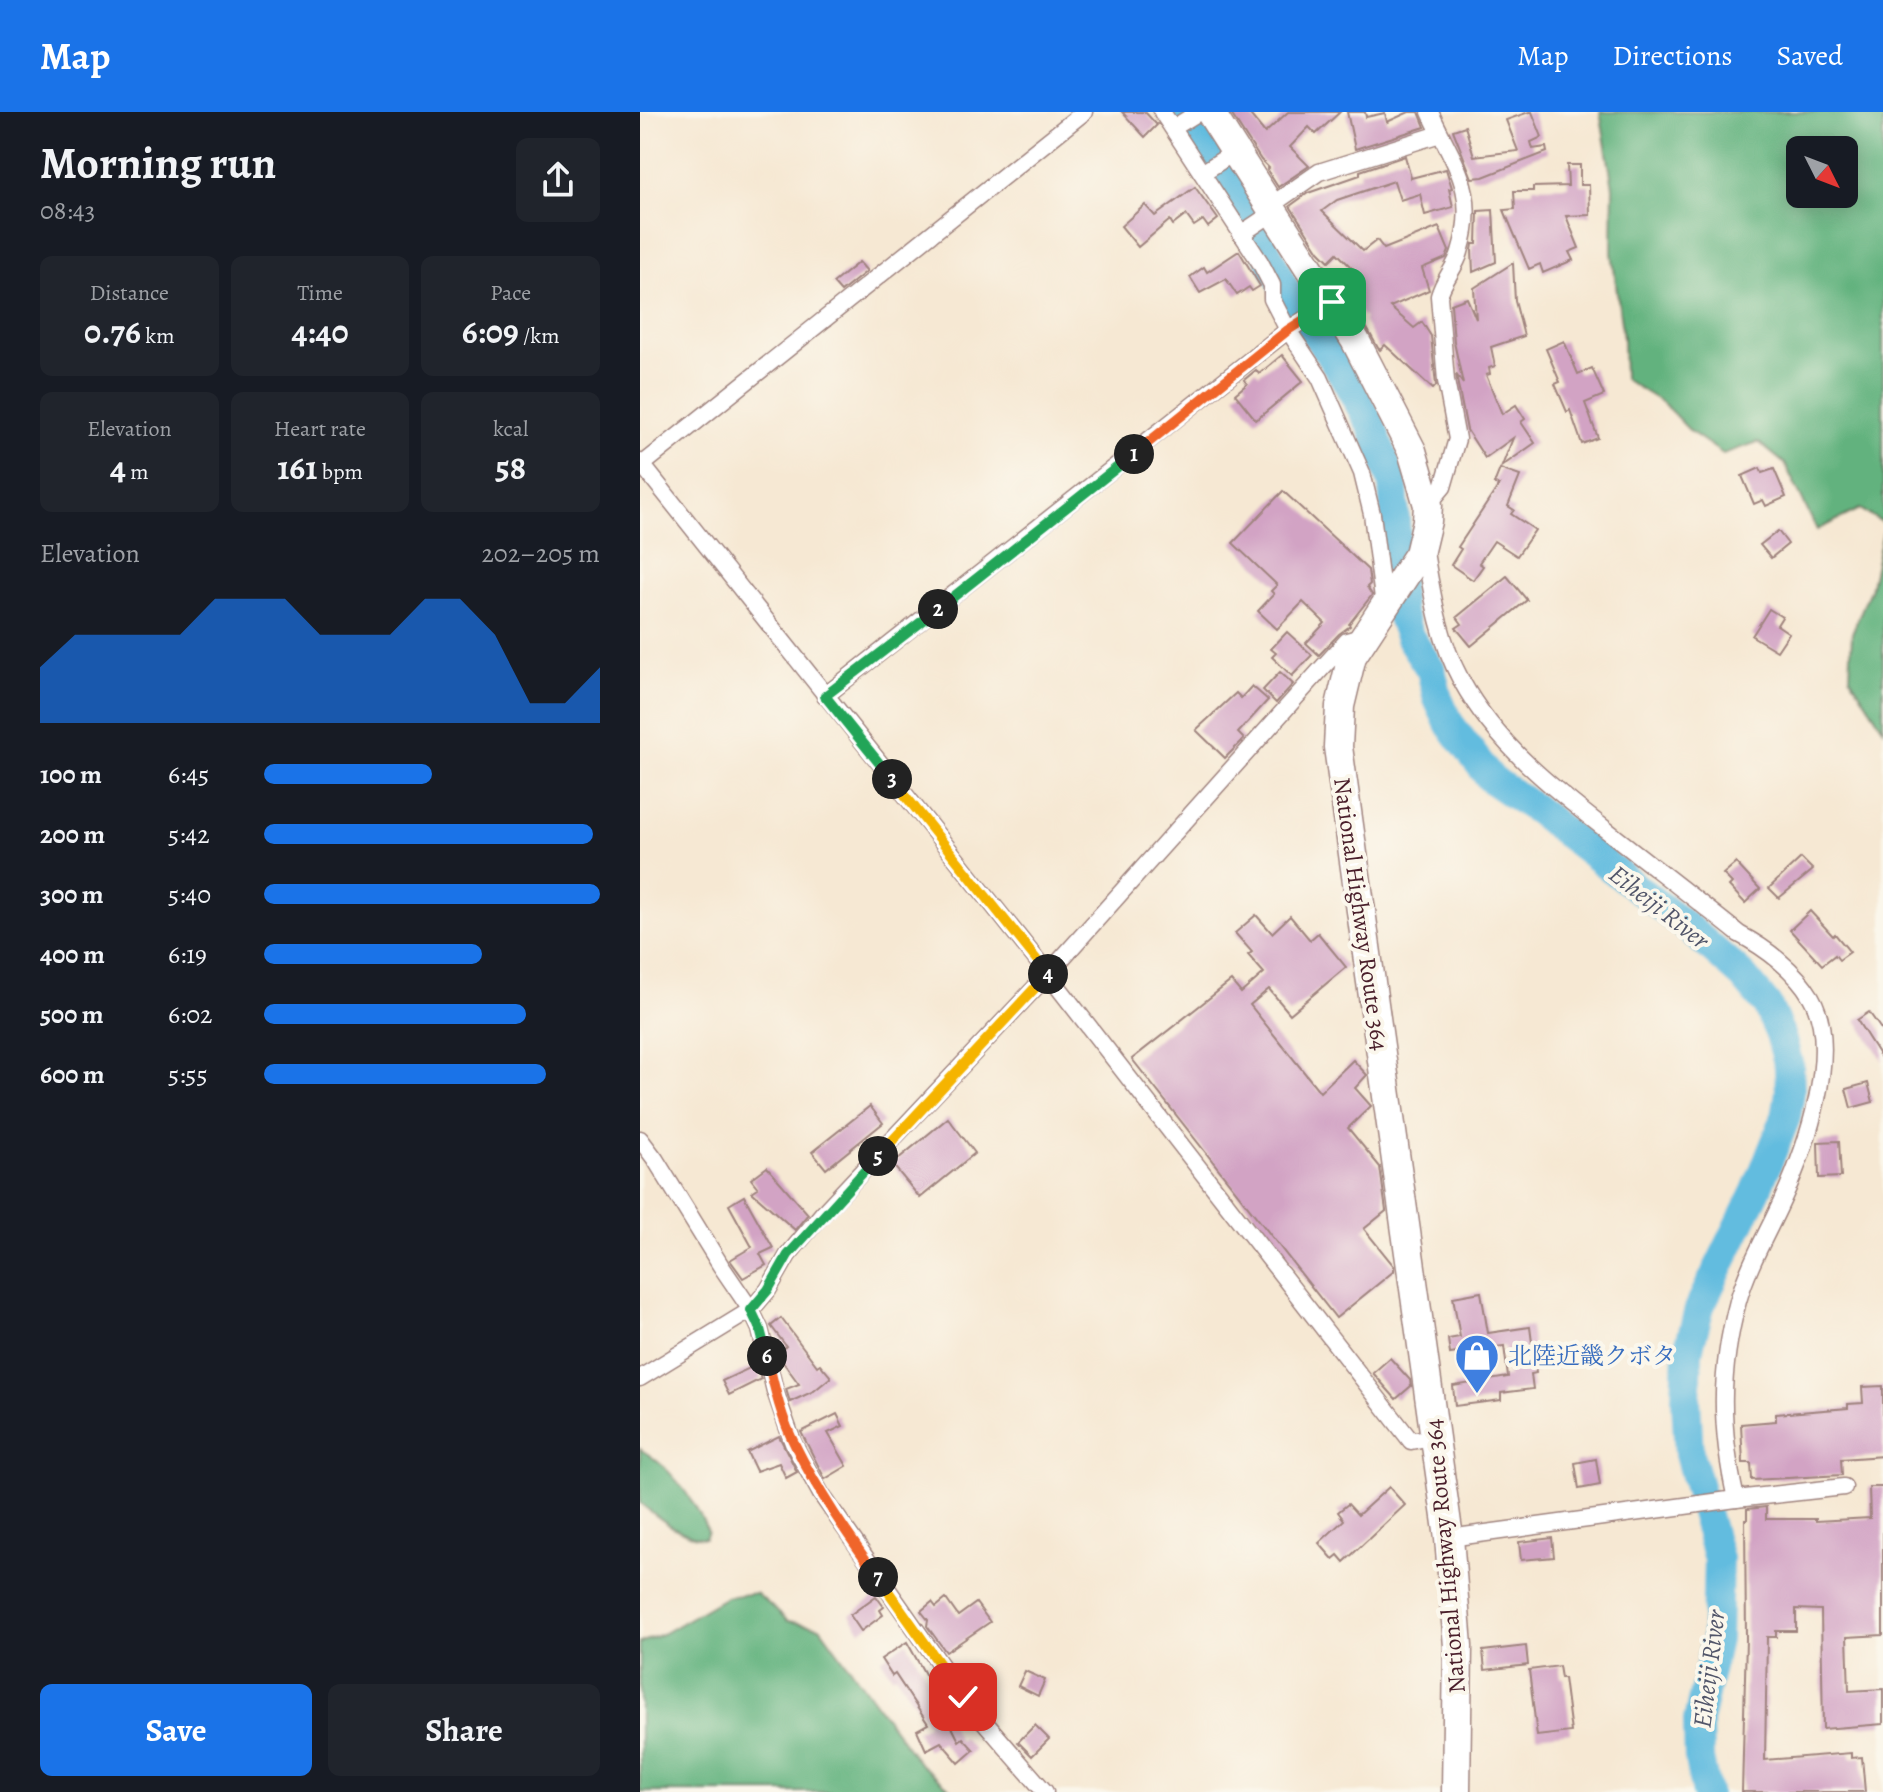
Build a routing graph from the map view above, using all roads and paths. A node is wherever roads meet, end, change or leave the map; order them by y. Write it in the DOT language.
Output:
graph roads {
  1 [pos="1084,112"];
  2 [pos="1162,112"];
  3 [pos="1199,112"];
  4 [pos="1210,112"];
  5 [pos="1430,112"];
  6 [pos="1175,127"];
  7 [pos="1440,134"];
  8 [pos="1232,154"];
  9 [pos="1204,172"];
  10 [pos="1271,211"];
  11 [pos="1243,233"];
  12 [pos="1328,305"];
  13 [pos="1292,328"];
  14 [pos="641,464"];
  15 [pos="1428,505"];
  16 [pos="1421,548"];
  17 [pos="1386,603"];
  18 [pos="1362,636"];
  19 [pos="825,696"];
  20 [pos="1048,974"];
  21 [pos="640,1139"];
  22 [pos="751,1310"];
  23 [pos="640,1378"];
  24 [pos="1436,1436"];
  25 [pos="1844,1487"];
  26 [pos="1730,1500"];
  27 [pos="1449,1538"];
  28 [pos="1045,1792"];
  29 [pos="1456,1792"];
  1 -- 14 [label="street"];
  2 -- 6 [label="street"];
  3 -- 6 [label="street"];
  4 -- 8 [label="highway, National Highway Route 364"];
  5 -- 7 [label="street"];
  6 -- 9 [label="street"];
  7 -- 10 [label="street"];
  7 -- 15 [label="street"];
  8 -- 9 [label="street"];
  8 -- 10 [label="highway, National Highway Route 364"];
  9 -- 11 [label="street"];
  10 -- 11 [label="street"];
  10 -- 12 [label="highway, National Highway Route 364"];
  11 -- 13 [label="street"];
  12 -- 13 [label="street"];
  12 -- 15 [label="highway, National Highway Route 364"];
  13 -- 17 [label="street"];
  13 -- 19 [label="street"];
  14 -- 19 [label="street"];
  15 -- 16 [label="highway, National Highway Route 364"];
  16 -- 17 [label="highway, National Highway Route 364"];
  16 -- 26 [label="street"];
  17 -- 18 [label="highway, National Highway Route 364"];
  18 -- 20 [label="street"];
  18 -- 24 [label="highway, National Highway Route 364"];
  19 -- 20 [label="street"];
  20 -- 22 [label="street"];
  20 -- 24 [label="street"];
  21 -- 22 [label="street"];
  22 -- 23 [label="street"];
  22 -- 28 [label="street"];
  24 -- 27 [label="highway, National Highway Route 364"];
  25 -- 26 [label="street"];
  26 -- 27 [label="street"];
  27 -- 29 [label="highway, National Highway Route 364"];
}
